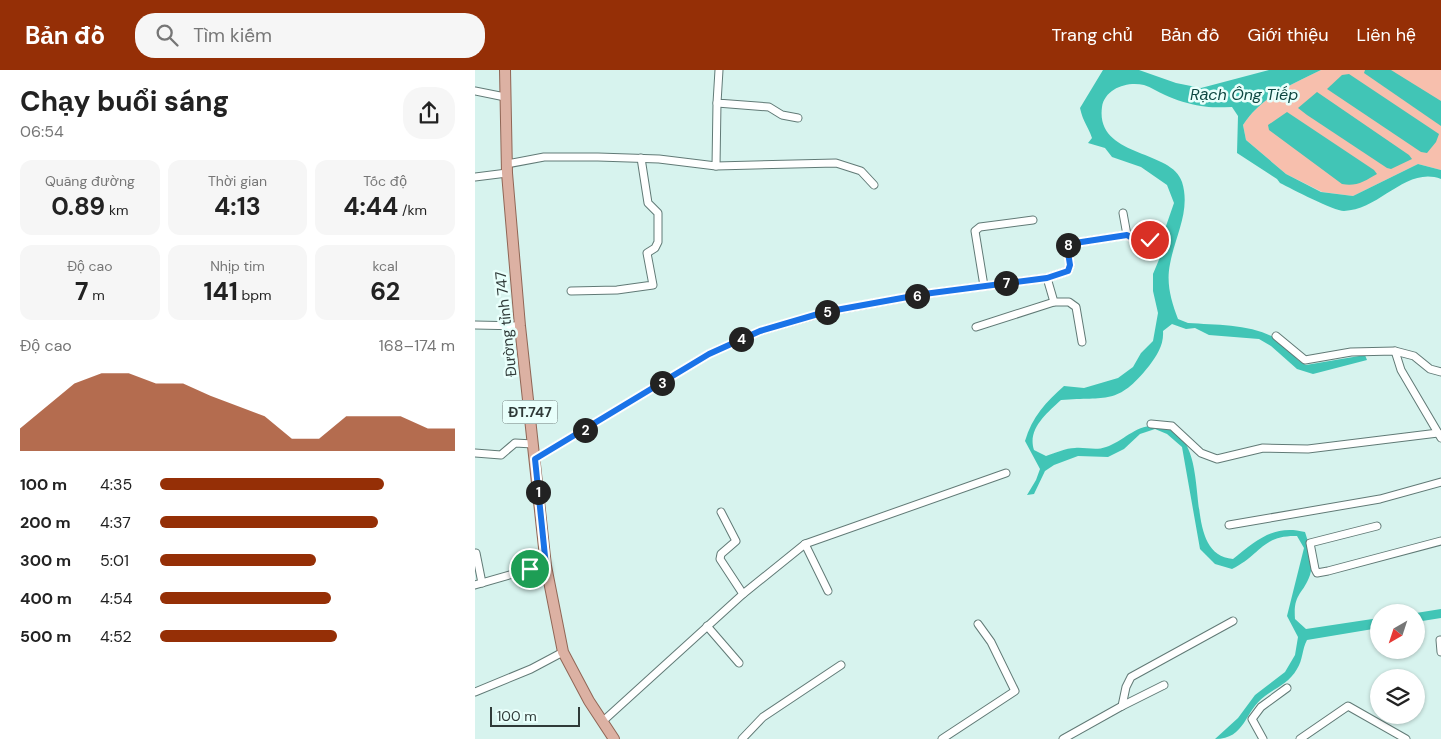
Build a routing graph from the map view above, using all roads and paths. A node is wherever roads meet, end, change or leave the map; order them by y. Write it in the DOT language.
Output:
graph roads {
  1 [pos="505,70"];
  2 [pos="719,70"];
  3 [pos="475,91"];
  4 [pos="505,97"];
  5 [pos="717,103"];
  6 [pos="797,118"];
  7 [pos="641,158"];
  8 [pos="715,166"];
  9 [pos="507,169"];
  10 [pos="475,177"];
  11 [pos="875,185"];
  12 [pos="1123,214"];
  13 [pos="1033,220"];
  14 [pos="1127,235"];
  15 [pos="1150,240"];
  16 [pos="1047,278"];
  17 [pos="983,286"];
  18 [pos="571,291"];
  19 [pos="1054,302"];
  20 [pos="475,325"];
  21 [pos="520,326"];
  22 [pos="976,327"];
  23 [pos="1276,336"];
  24 [pos="1082,342"];
  25 [pos="1395,351"];
  26 [pos="1441,372"];
  27 [pos="1151,424"];
  28 [pos="1440,436"];
  29 [pos="533,444"];
  30 [pos="475,453"];
  31 [pos="535,459"];
  32 [pos="1006,473"];
  33 [pos="1441,482"];
  34 [pos="721,512"];
  35 [pos="1229,525"];
  36 [pos="1377,526"];
  37 [pos="1441,541"];
  38 [pos="805,544"];
  39 [pos="476,553"];
  40 [pos="546,566"];
  41 [pos="478,584"];
  42 [pos="828,591"];
  43 [pos="743,594"];
  44 [pos="1233,621"];
  45 [pos="978,624"];
  46 [pos="707,626"];
  47 [pos="1440,640"];
  48 [pos="563,652"];
  49 [pos="1441,652"];
  50 [pos="739,663"];
  51 [pos="841,665"];
  52 [pos="1164,685"];
  53 [pos="1287,688"];
  54 [pos="475,692"];
  55 [pos="1122,706"];
  56 [pos="602,722"];
  57 [pos="615,739"];
  58 [pos="741,739"];
  59 [pos="942,739"];
  60 [pos="1063,739"];
  61 [pos="1263,739"];
  62 [pos="1300,739"];
  63 [pos="1406,739"];
  1 -- 4 [label="main road, Đường tỉnh 747 / ĐT.747"];
  2 -- 5 [label="street"];
  3 -- 4 [label="street"];
  4 -- 9 [label="main road, Đường tỉnh 747 / ĐT.747"];
  5 -- 6 [label="street"];
  5 -- 8 [label="street"];
  7 -- 8 [label="street"];
  7 -- 9 [label="street"];
  7 -- 18 [label="street"];
  8 -- 11 [label="street"];
  9 -- 10 [label="street"];
  9 -- 21 [label="main road, Đường tỉnh 747 / ĐT.747"];
  12 -- 14 [label="street"];
  13 -- 17 [label="street"];
  14 -- 15 [label="street"];
  14 -- 16 [label="street"];
  16 -- 17 [label="street"];
  16 -- 19 [label="street"];
  17 -- 31 [label="street"];
  19 -- 22 [label="street"];
  19 -- 24 [label="street"];
  20 -- 21 [label="street"];
  21 -- 29 [label="main road, Đường tỉnh 747 / ĐT.747"];
  23 -- 25 [label="street"];
  25 -- 26 [label="street"];
  25 -- 28 [label="street"];
  27 -- 28 [label="street"];
  29 -- 30 [label="street"];
  29 -- 31 [label="main road, Đường tỉnh 747 / ĐT.747"];
  31 -- 40 [label="main road, Đường tỉnh 747 / ĐT.747"];
  32 -- 38 [label="street"];
  33 -- 35 [label="street"];
  34 -- 43 [label="street"];
  36 -- 37 [label="street"];
  38 -- 42 [label="street"];
  38 -- 43 [label="street"];
  39 -- 41 [label="street"];
  40 -- 41 [label="street"];
  40 -- 48 [label="main road, Đường tỉnh 747 / ĐT.747"];
  43 -- 46 [label="street"];
  44 -- 55 [label="street"];
  45 -- 59 [label="street"];
  46 -- 50 [label="street"];
  46 -- 56 [label="street"];
  47 -- 49 [label="street"];
  48 -- 54 [label="street"];
  48 -- 56 [label="main road, Đường tỉnh 747 / ĐT.747"];
  51 -- 58 [label="street"];
  52 -- 55 [label="street"];
  53 -- 61 [label="street"];
  55 -- 60 [label="street"];
  56 -- 57 [label="main road, Đường tỉnh 747 / ĐT.747"];
  62 -- 63 [label="street"];
}
